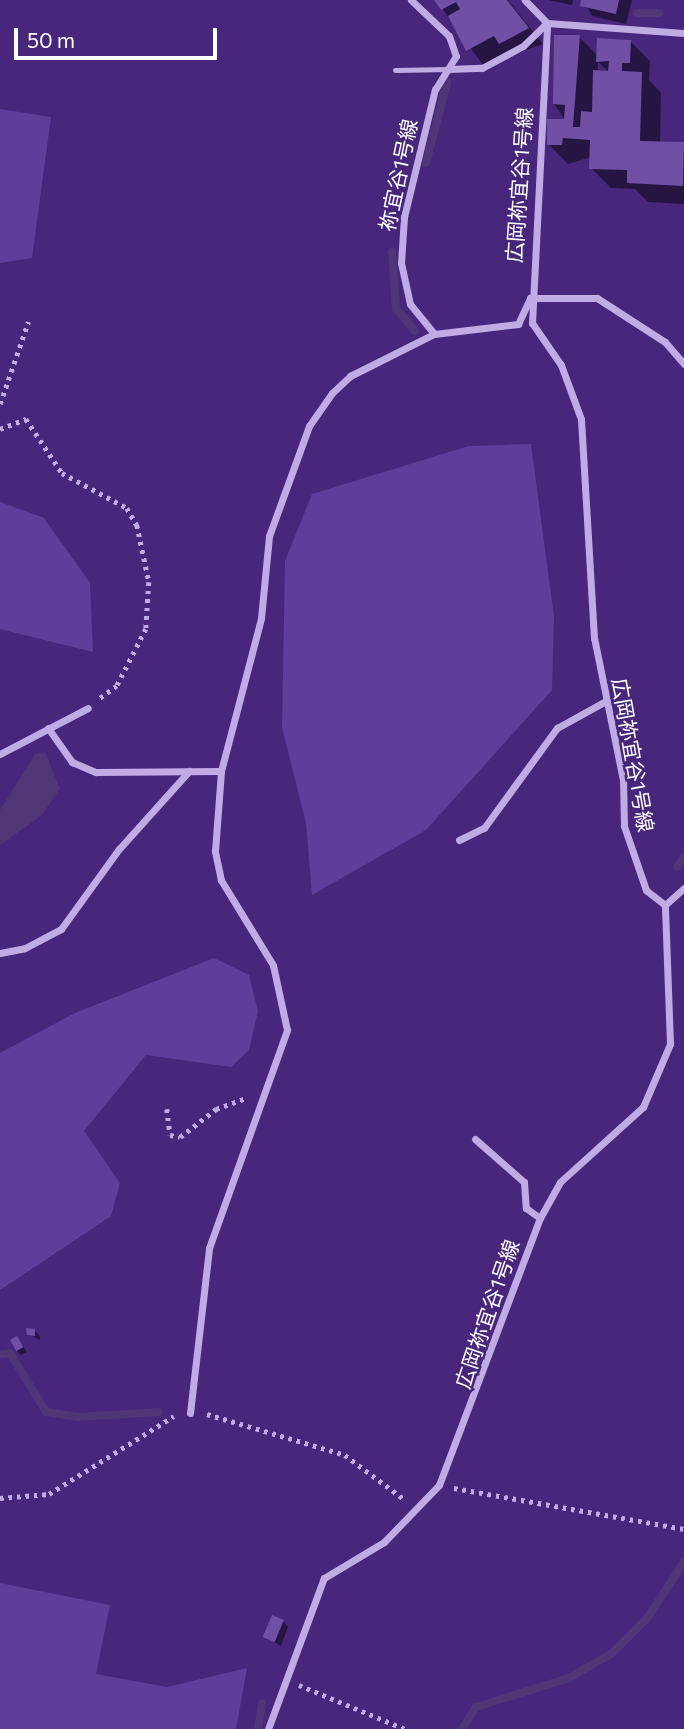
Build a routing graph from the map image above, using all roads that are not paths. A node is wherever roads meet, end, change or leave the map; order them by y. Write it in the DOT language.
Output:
graph roads {
  1 [pos="411,0"];
  2 [pos="525,0"];
  3 [pos="547,23"];
  4 [pos="684,33"];
  5 [pos="449,69"];
  6 [pos="395,70"];
  7 [pos="530,298"];
  8 [pos="434,334"];
  9 [pos="684,364"];
  10 [pos="606,701"];
  11 [pos="88,708"];
  12 [pos="48,728"];
  13 [pos="0,754"];
  14 [pos="189,771"];
  15 [pos="222,771"];
  16 [pos="459,840"];
  17 [pos="684,888"];
  18 [pos="665,905"];
  19 [pos="0,953"];
  20 [pos="475,1139"];
  21 [pos="540,1218"];
  22 [pos="190,1413"];
  23 [pos="268,1729"];
  1 -- 5 [label="street, 祢宜谷1号線"];
  2 -- 3 [label="street"];
  3 -- 4 [label="street"];
  3 -- 5 [label="street"];
  3 -- 7 [label="street, 広岡祢宜谷1号線"];
  5 -- 6 [label="lane"];
  5 -- 8 [label="street, 祢宜谷1号線"];
  7 -- 8 [label="street"];
  7 -- 9 [label="street"];
  7 -- 10 [label="street, 広岡祢宜谷1号線"];
  8 -- 15 [label="street"];
  10 -- 16 [label="street"];
  10 -- 18 [label="street, 広岡祢宜谷1号線"];
  11 -- 12 [label="street"];
  12 -- 13 [label="street"];
  12 -- 14 [label="street"];
  14 -- 15 [label="street"];
  14 -- 19 [label="street"];
  15 -- 22 [label="street"];
  17 -- 18 [label="street"];
  18 -- 21 [label="street, 広岡祢宜谷1号線"];
  20 -- 21 [label="street"];
  21 -- 23 [label="street, 広岡祢宜谷1号線"];
}
